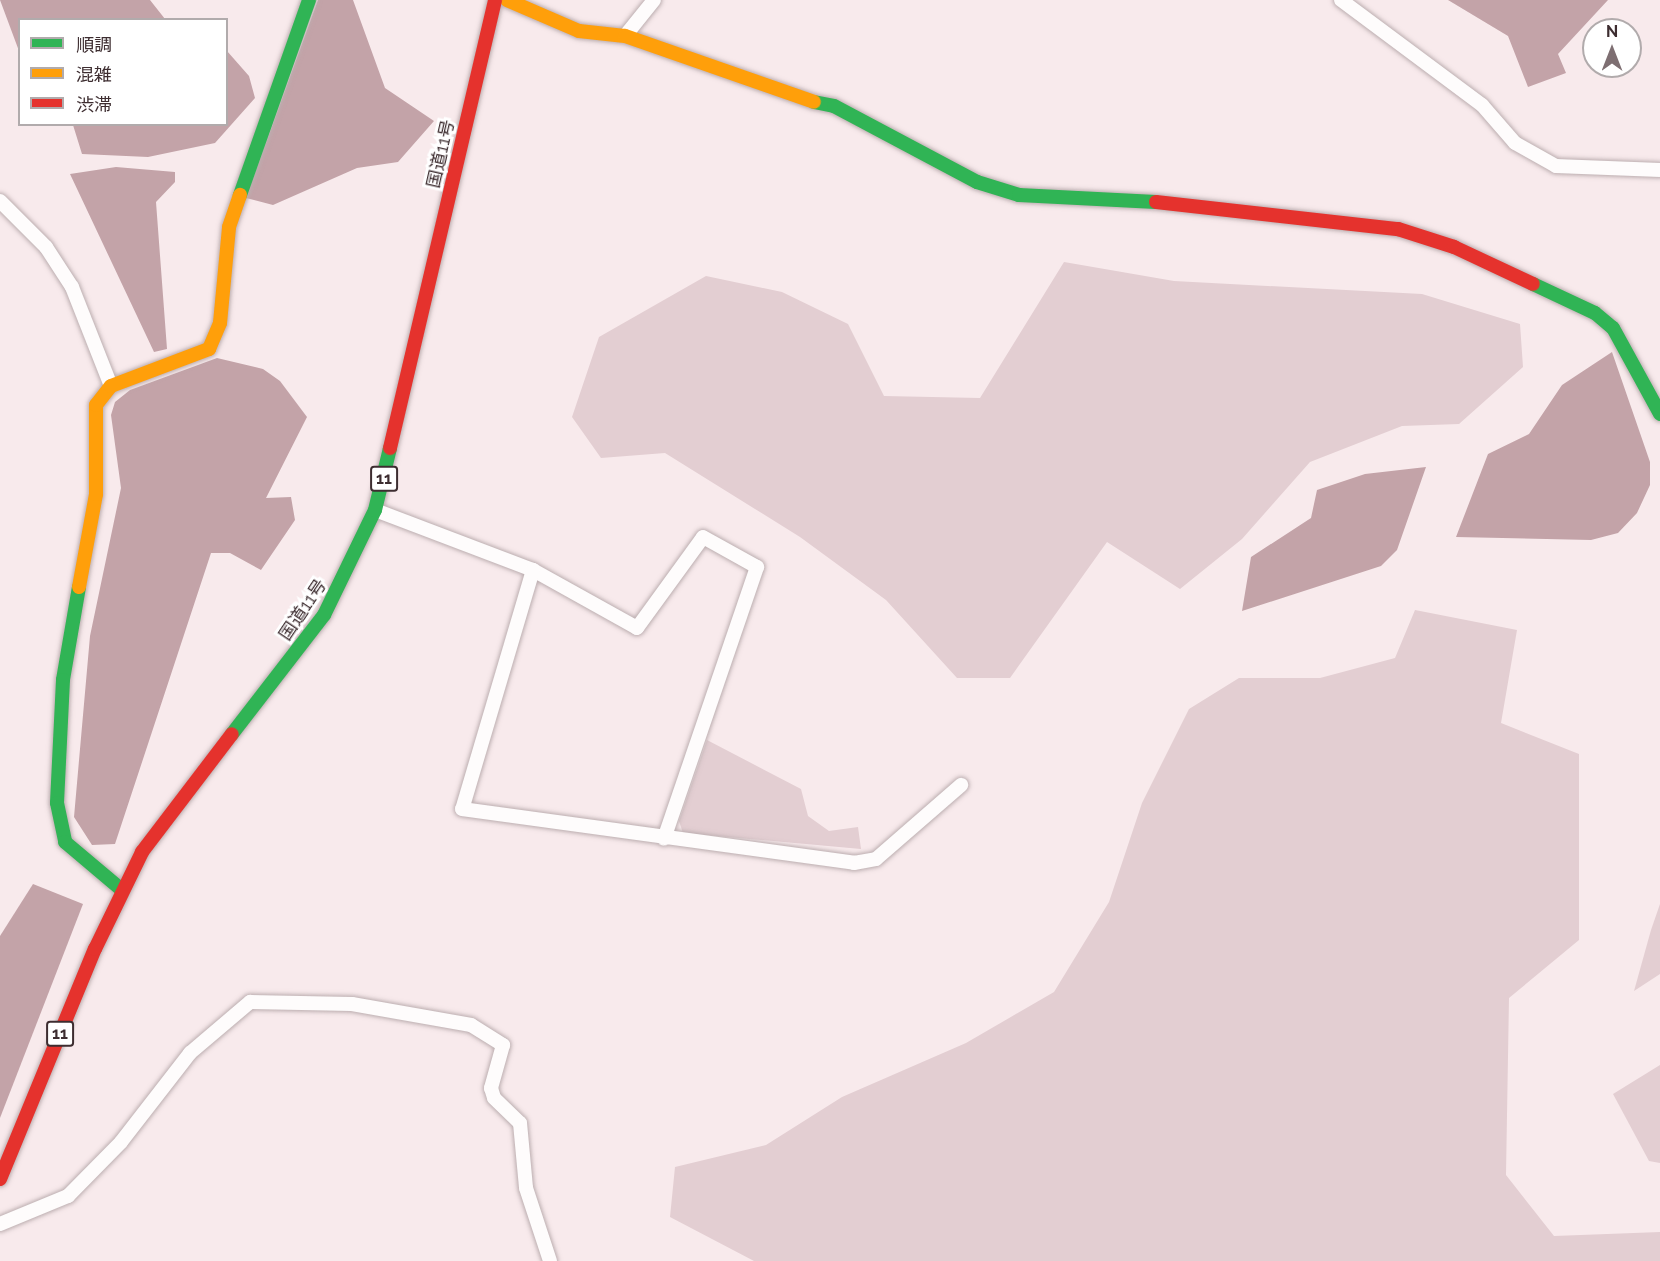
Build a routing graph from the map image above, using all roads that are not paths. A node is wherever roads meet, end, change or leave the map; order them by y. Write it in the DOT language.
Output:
graph roads {
  1 [pos="309,0"];
  2 [pos="495,0"];
  3 [pos="507,0"];
  4 [pos="654,0"];
  5 [pos="1341,0"];
  6 [pos="625,36"];
  7 [pos="1660,170"];
  8 [pos="0,201"];
  9 [pos="111,386"];
  10 [pos="1660,414"];
  11 [pos="375,510"];
  12 [pos="533,570"];
  13 [pos="961,785"];
  14 [pos="664,838"];
  15 [pos="122,890"];
  16 [pos="0,1179"];
  17 [pos="0,1224"];
  18 [pos="549,1261"];
  1 -- 9 [label="main road"];
  2 -- 11 [label="main road, 国道11号 / 11"];
  3 -- 6 [label="main road"];
  4 -- 6 [label="street"];
  5 -- 7 [label="street"];
  6 -- 10 [label="main road"];
  8 -- 9 [label="street"];
  9 -- 15 [label="main road"];
  11 -- 12 [label="street"];
  11 -- 15 [label="main road, 国道11号 / 11"];
  12 -- 14 [label="street"];
  12 -- 14 [label="street"];
  13 -- 14 [label="street"];
  15 -- 16 [label="main road, 国道11号 / 11"];
  17 -- 18 [label="street"];
}
